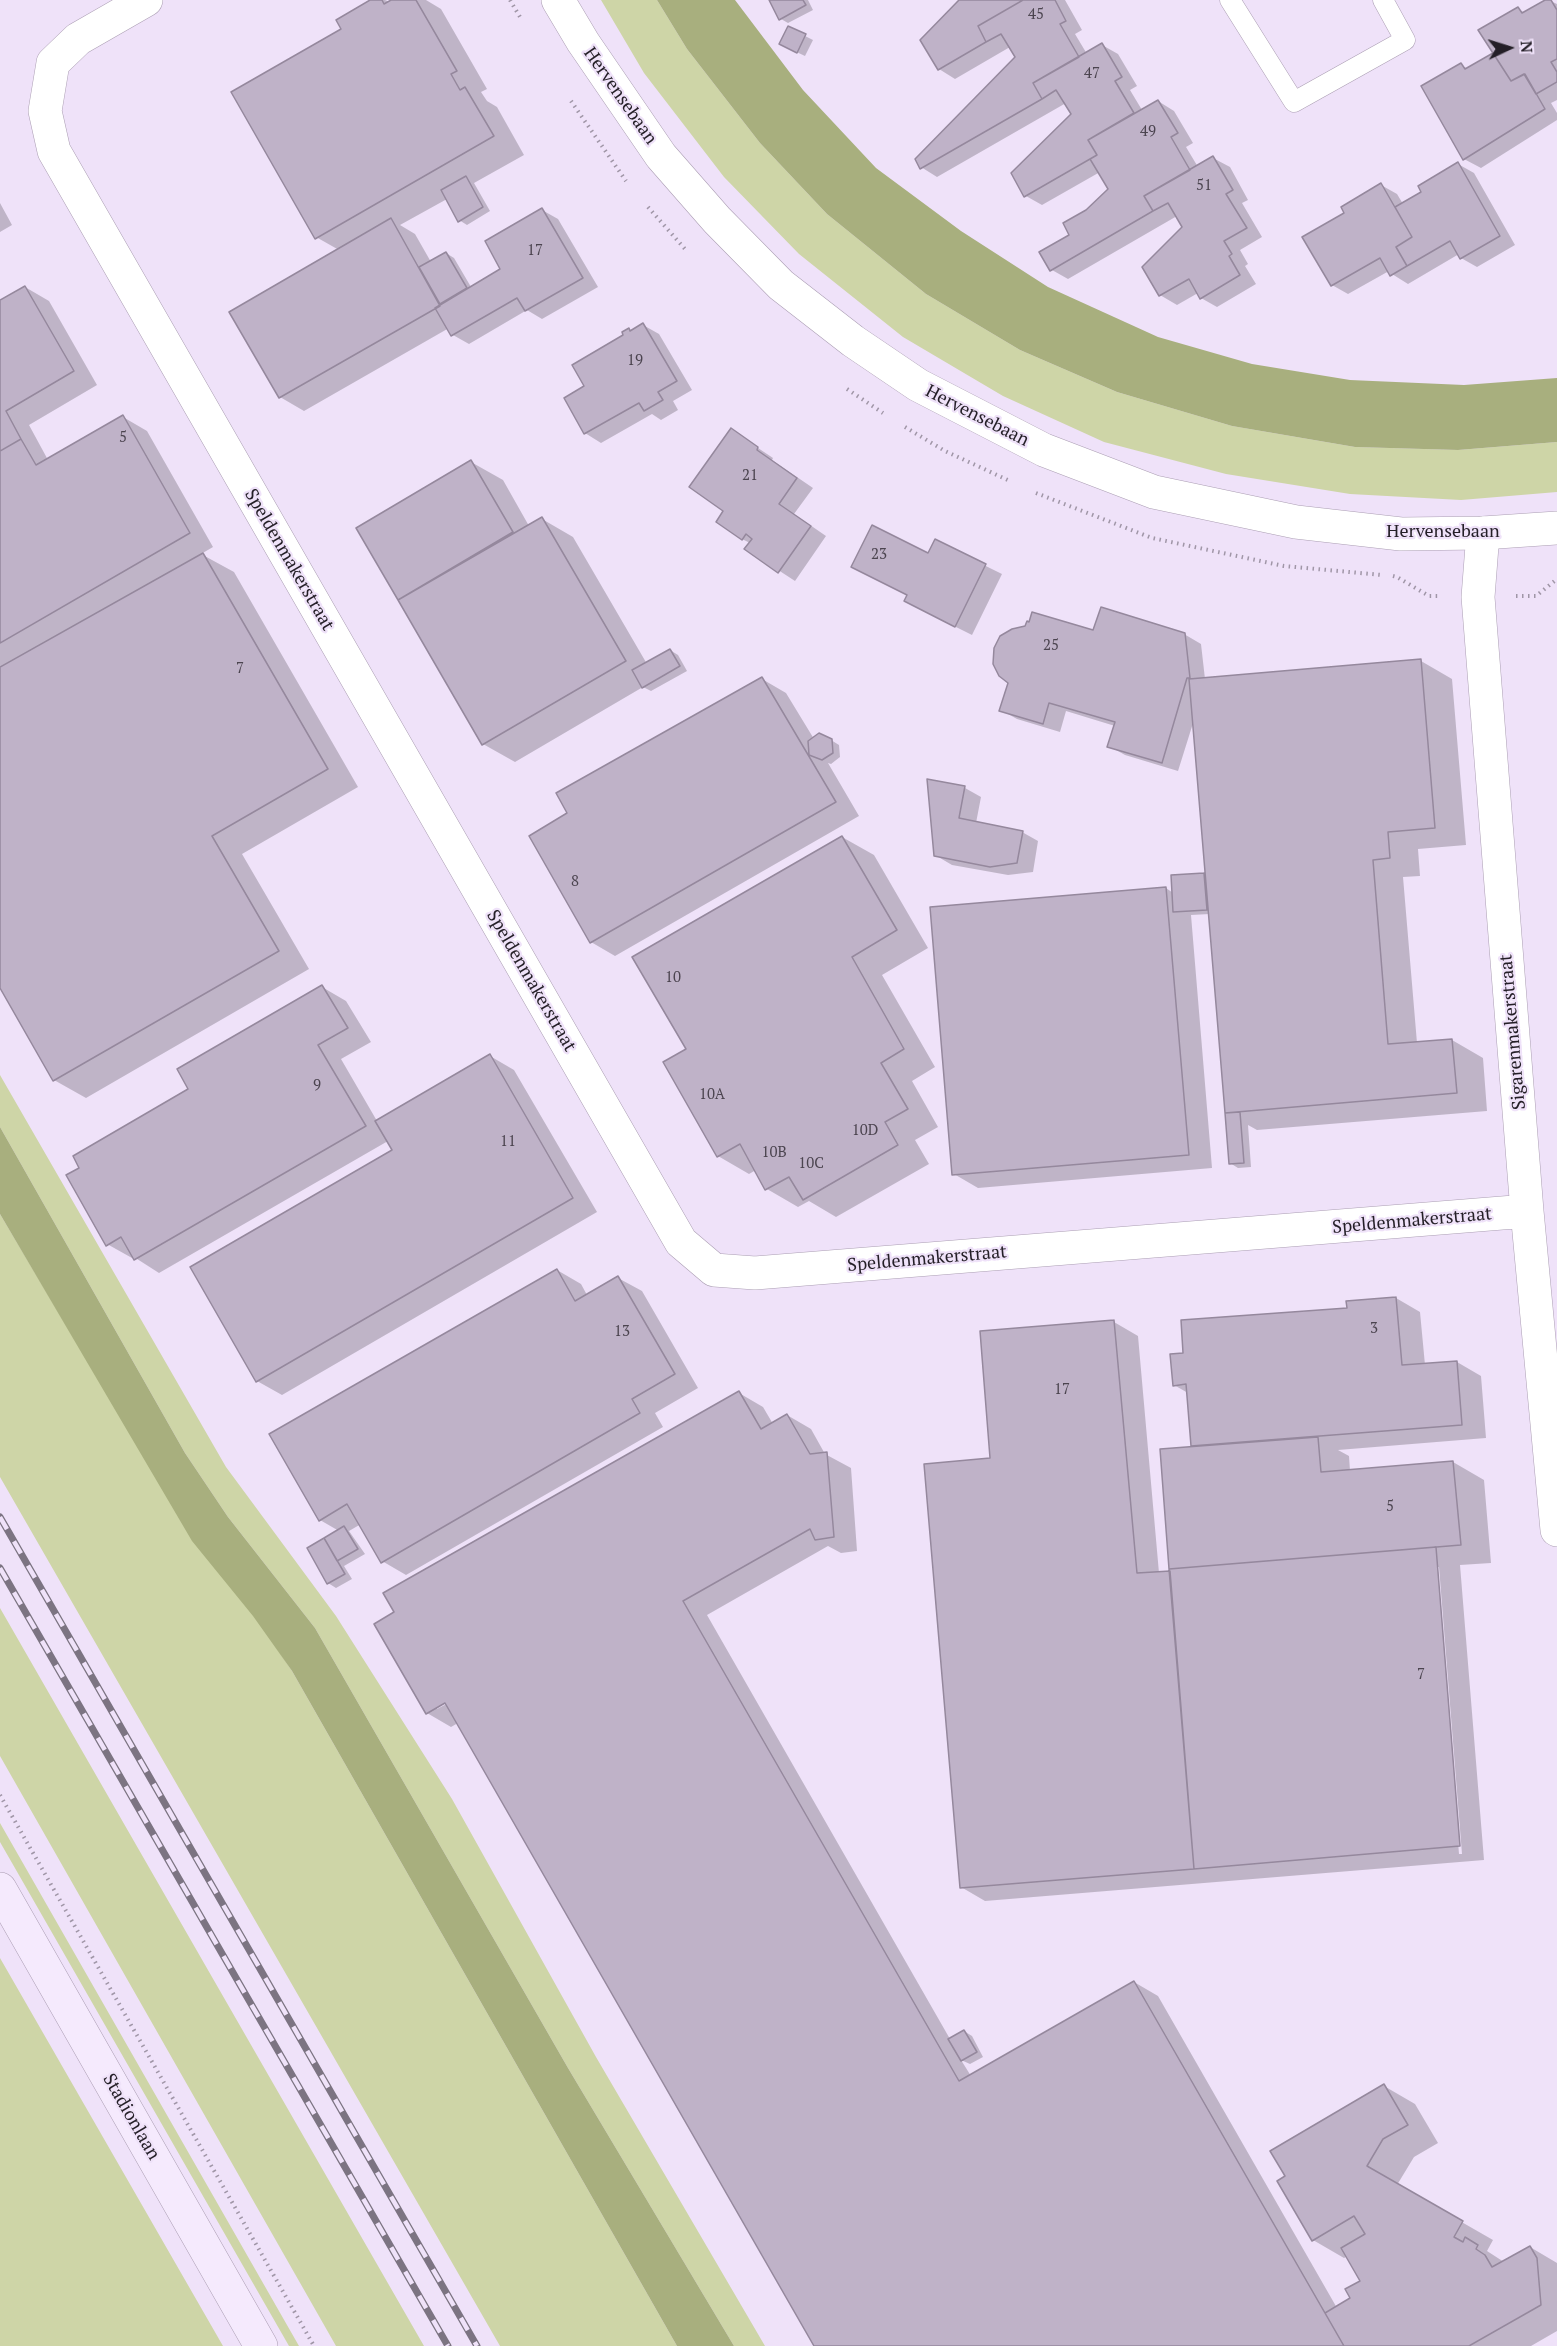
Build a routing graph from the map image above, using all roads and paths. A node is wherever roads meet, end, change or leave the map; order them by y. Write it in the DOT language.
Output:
graph roads {
  1 [pos="146,0"];
  2 [pos="558,0"];
  3 [pos="1230,0"];
  4 [pos="1383,0"];
  5 [pos="1557,528"];
  6 [pos="1483,533"];
  7 [pos="1527,1211"];
  8 [pos="1557,1530"];
  9 [pos="0,1795"];
  10 [pos="0,1889"];
  11 [pos="261,2346"];
  12 [pos="314,2346"];
  1 -- 7 [label="street, Speldenmakerstraat"];
  2 -- 6 [label="street, Hervensebaan"];
  3 -- 4 [label="lane"];
  5 -- 6 [label="street, Hervensebaan"];
  6 -- 7 [label="street, Sigarenmakerstraat"];
  7 -- 8 [label="street, Sigarenmakerstraat"];
  9 -- 12 [label="path"];
  10 -- 11 [label="main road, Stadionlaan"];
}
